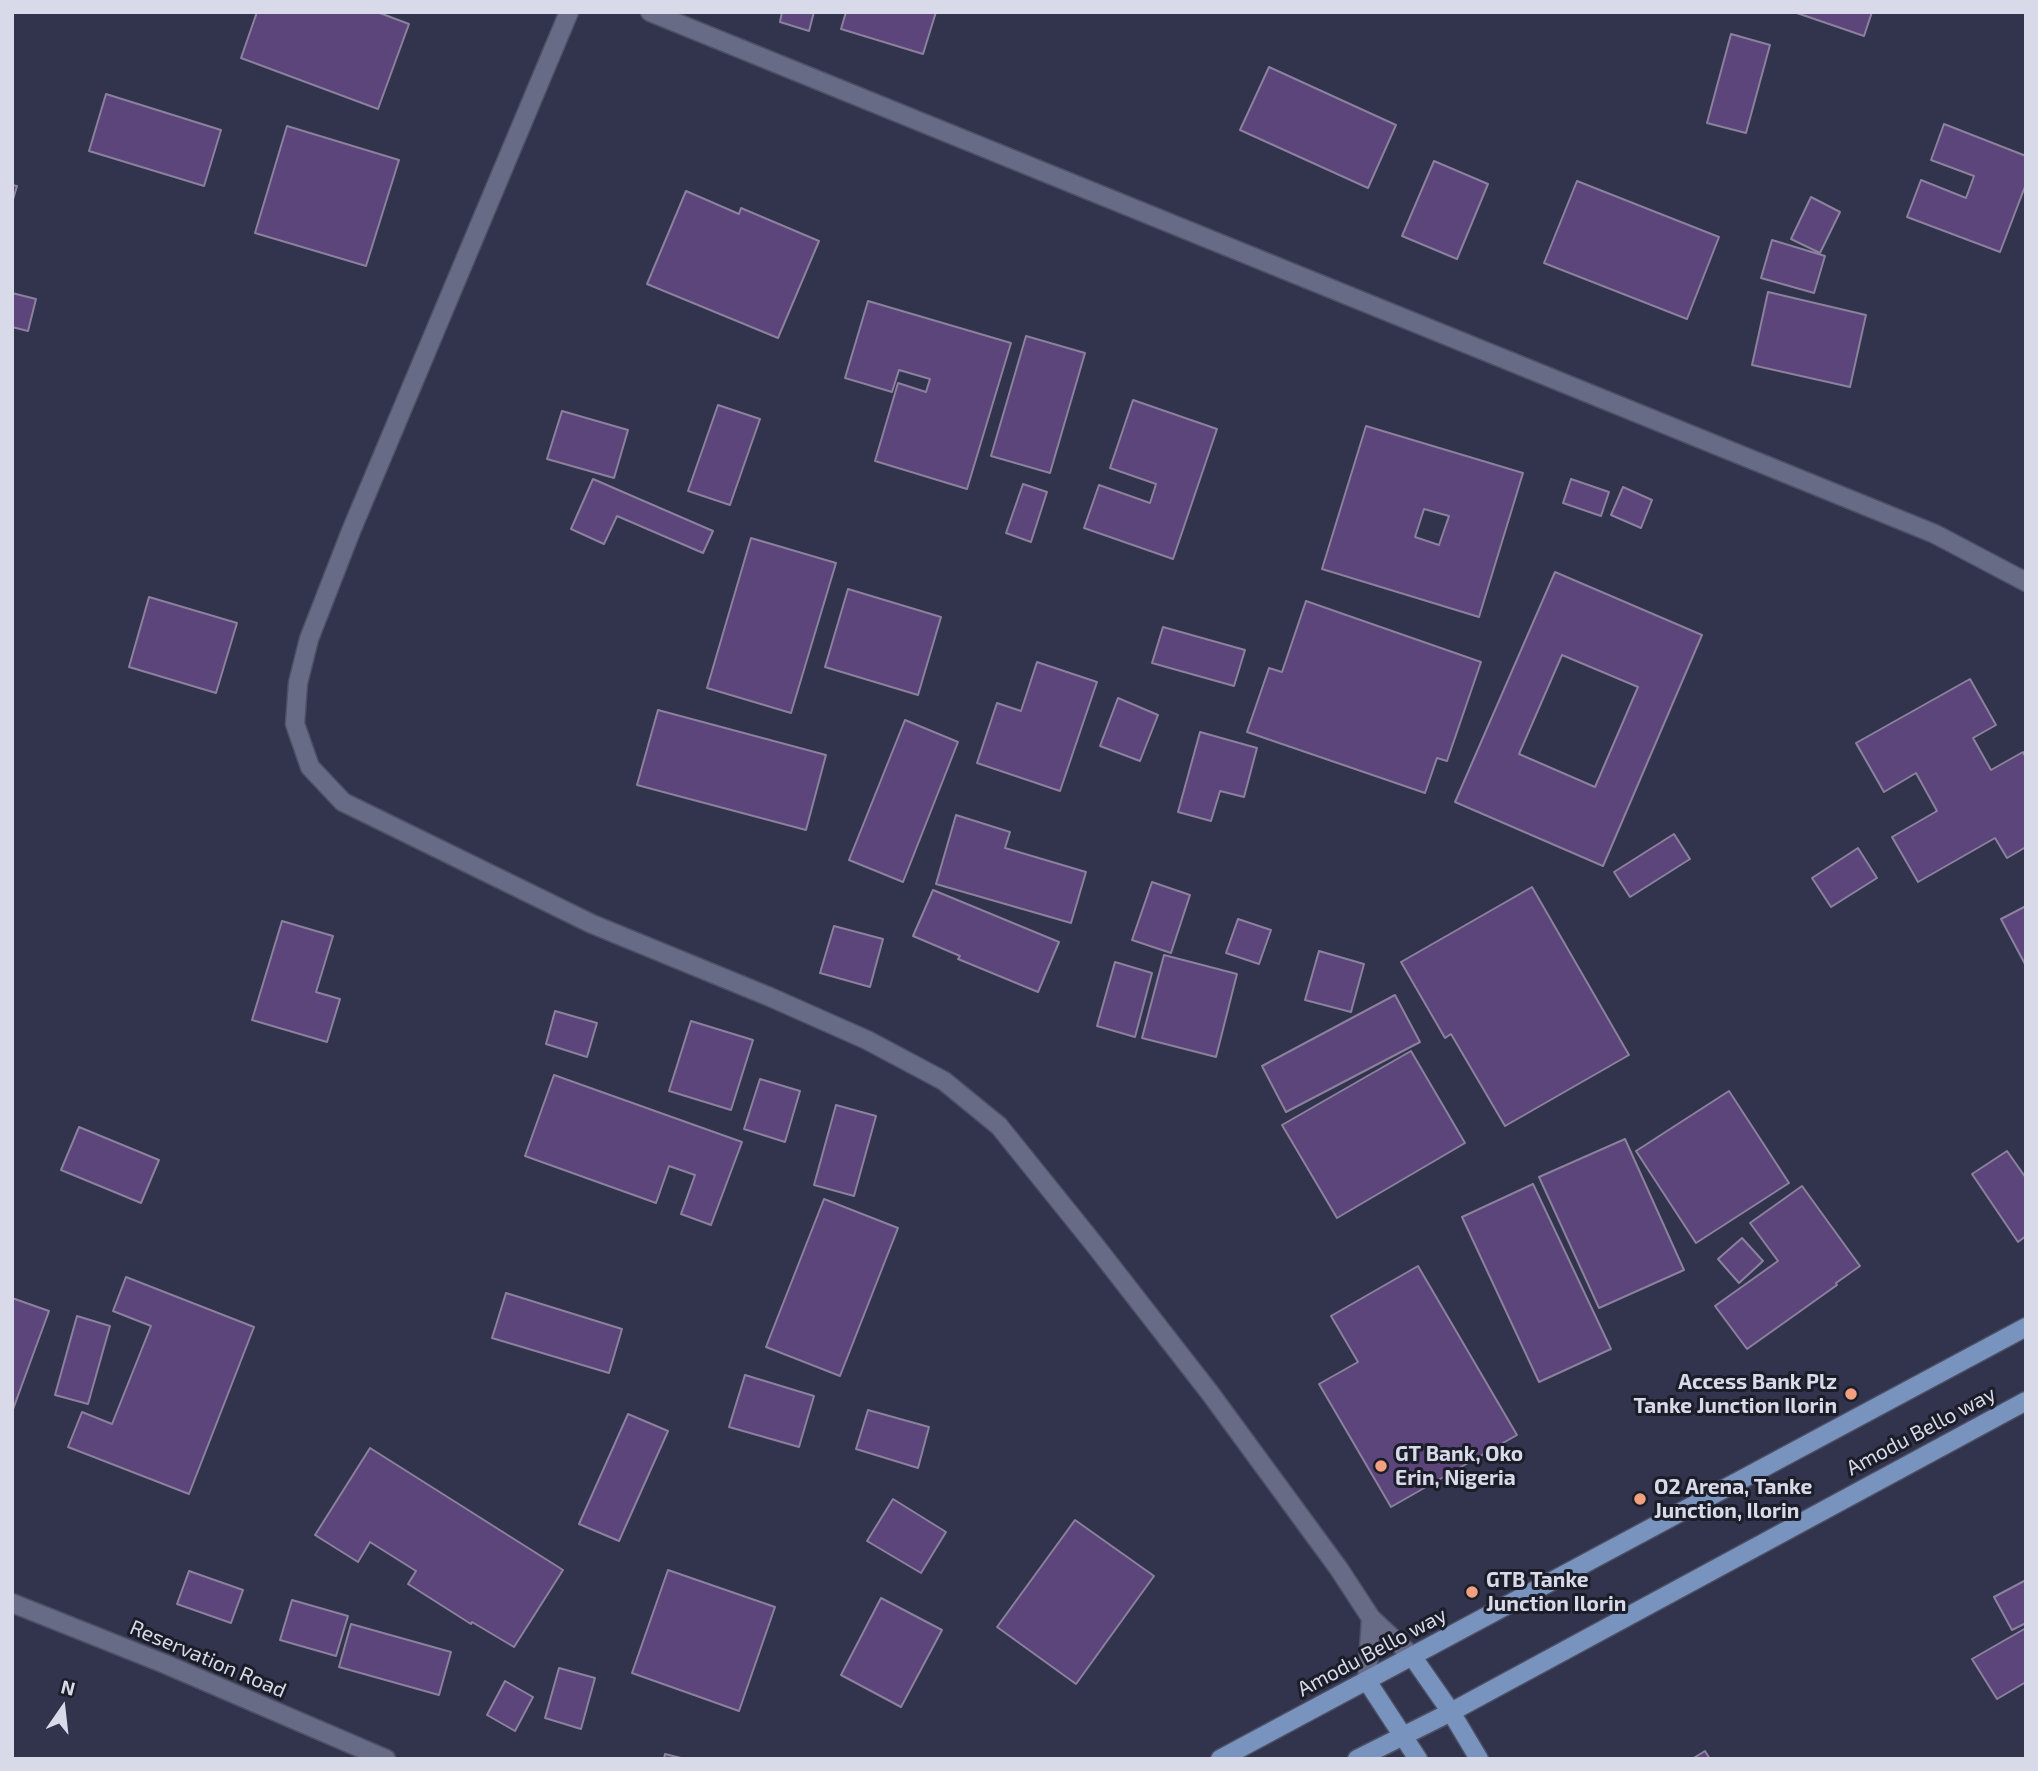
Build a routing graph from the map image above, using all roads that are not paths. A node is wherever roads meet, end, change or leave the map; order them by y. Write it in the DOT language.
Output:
graph roads {
  1 [pos="569,12"];
  2 [pos="650,12"];
  3 [pos="2026,582"];
  4 [pos="2026,1327"];
  5 [pos="2026,1401"];
  6 [pos="12,1603"];
  7 [pos="1371,1618"];
  8 [pos="1412,1656"];
  9 [pos="1367,1681"];
  10 [pos="1451,1712"];
  11 [pos="1402,1735"];
  12 [pos="386,1759"];
  13 [pos="1220,1759"];
  14 [pos="1357,1759"];
  15 [pos="1418,1759"];
  16 [pos="1479,1759"];
  1 -- 7 [label="street"];
  2 -- 3 [label="street"];
  4 -- 8 [label="main road, Amodu Bello way"];
  5 -- 10 [label="main road, Amodu Bello way"];
  6 -- 12 [label="street, Reservation Road"];
  7 -- 8 [label="street"];
  7 -- 9 [label="street"];
  8 -- 9 [label="main road, Amodu Bello way"];
  8 -- 10 [label="main road"];
  9 -- 11 [label="main road"];
  9 -- 13 [label="main road, Amodu Bello way"];
  10 -- 11 [label="main road, Amodu Bello way"];
  10 -- 16 [label="main road"];
  11 -- 14 [label="main road, Amodu Bello way"];
  11 -- 15 [label="main road"];
}
